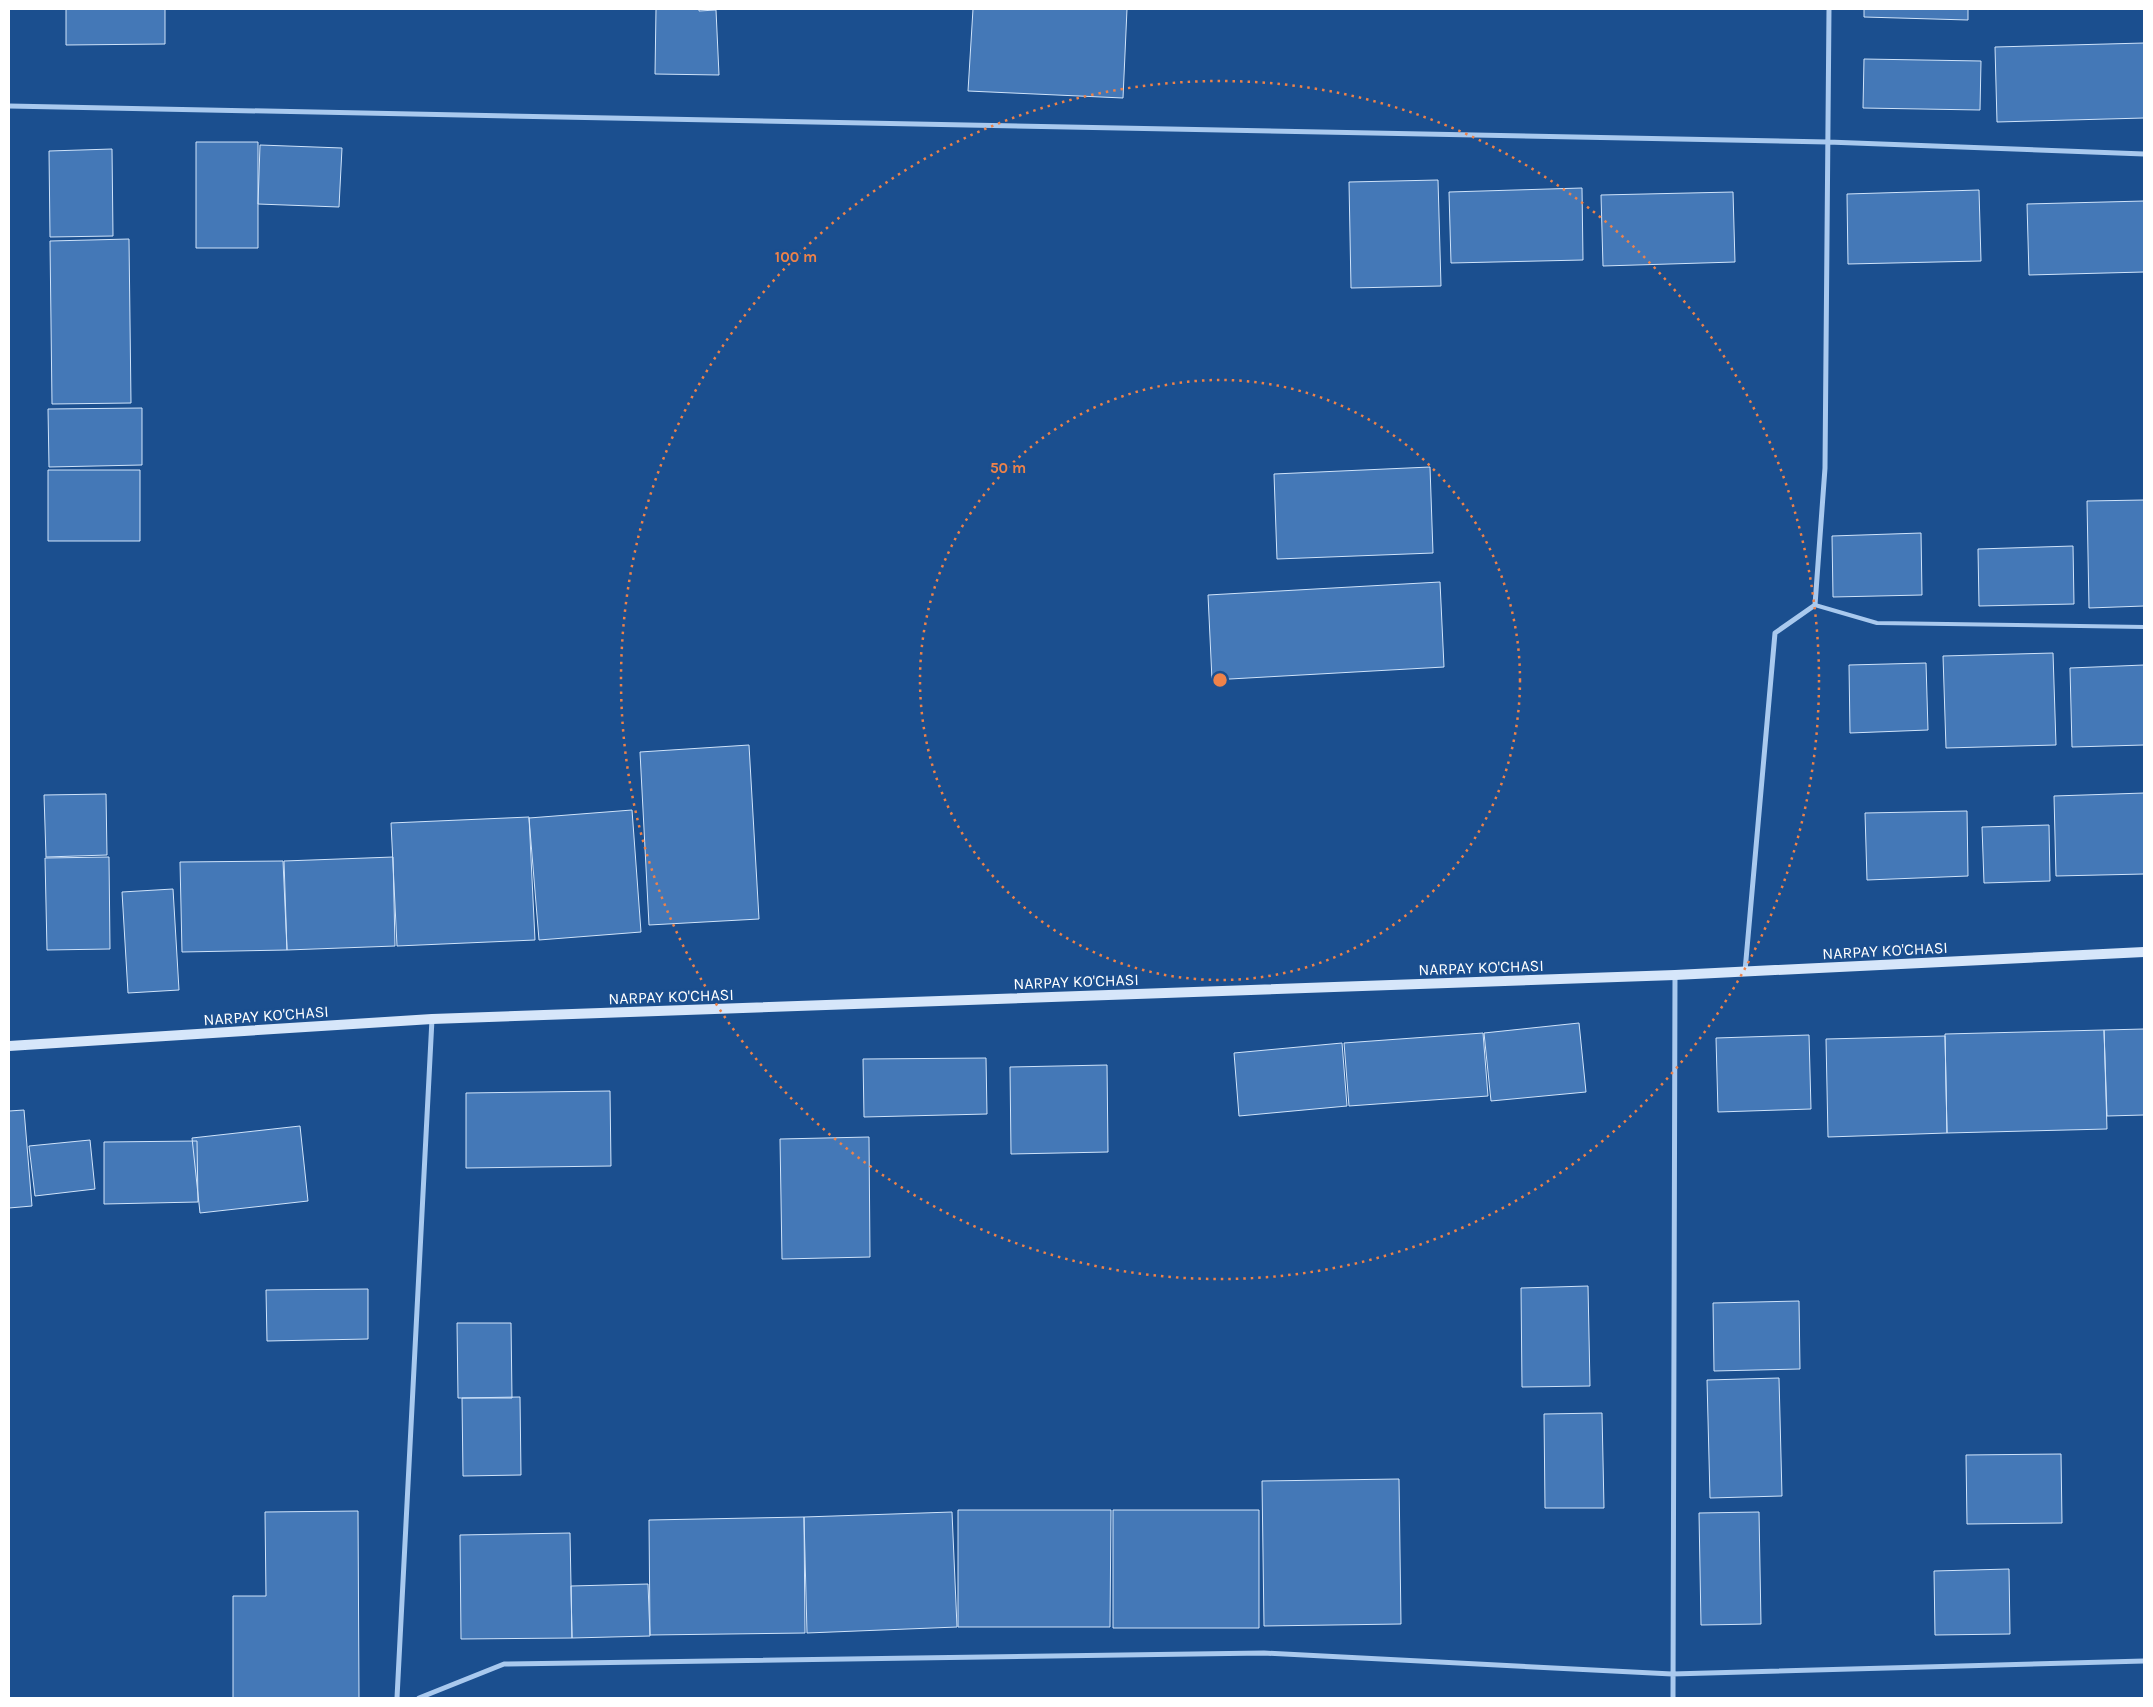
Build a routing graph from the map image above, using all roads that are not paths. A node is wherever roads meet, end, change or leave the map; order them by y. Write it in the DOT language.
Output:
graph roads {
  1 [pos="1829,9"];
  2 [pos="9,106"];
  3 [pos="1828,142"];
  4 [pos="2144,154"];
  5 [pos="1815,605"];
  6 [pos="2144,627"];
  7 [pos="2144,952"];
  8 [pos="1745,972"];
  9 [pos="1675,975"];
  10 [pos="432,1019"];
  11 [pos="9,1046"];
  12 [pos="2144,1661"];
  13 [pos="1672,1674"];
  14 [pos="397,1698"];
  15 [pos="419,1698"];
  16 [pos="1673,1698"];
  1 -- 3 [label="street"];
  2 -- 3 [label="street"];
  3 -- 4 [label="street"];
  3 -- 5 [label="street"];
  5 -- 6 [label="lane"];
  5 -- 8 [label="street"];
  7 -- 8 [label="main road, NARPAY KO'CHASI"];
  8 -- 9 [label="main road, NARPAY KO'CHASI"];
  9 -- 10 [label="main road, NARPAY KO'CHASI"];
  9 -- 13 [label="street"];
  10 -- 11 [label="main road, NARPAY KO'CHASI"];
  10 -- 14 [label="street"];
  12 -- 13 [label="street"];
  13 -- 15 [label="street"];
  13 -- 16 [label="street"];
}
